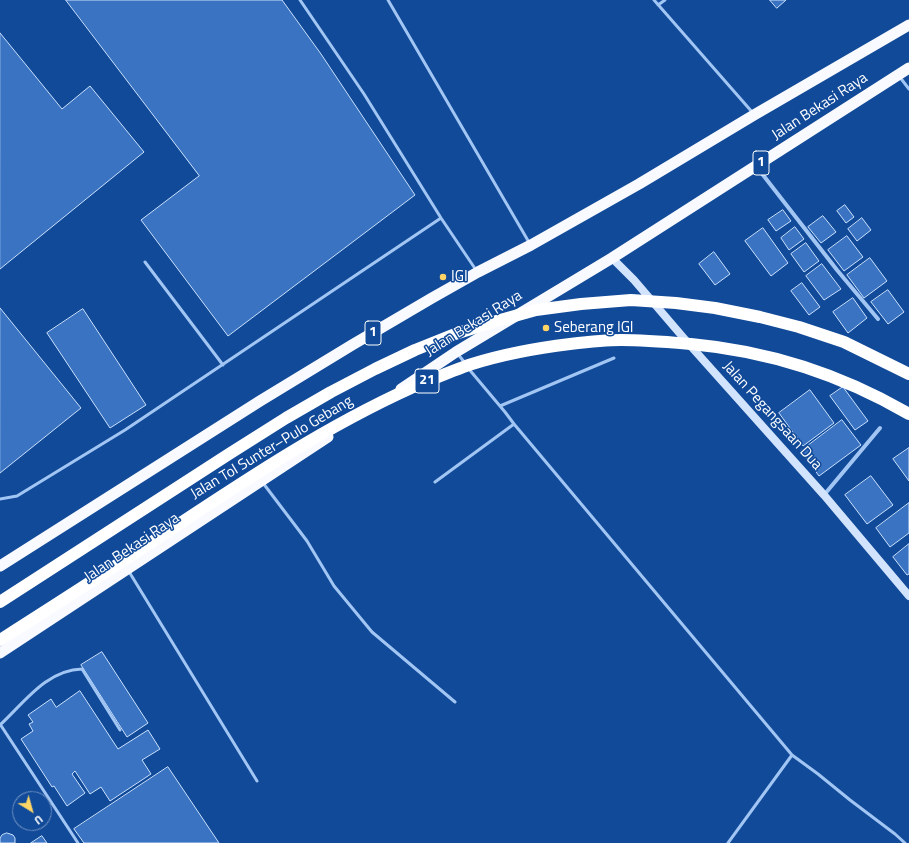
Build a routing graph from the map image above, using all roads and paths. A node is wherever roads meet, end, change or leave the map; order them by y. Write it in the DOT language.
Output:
graph roads {
  1 [pos="300,0"];
  2 [pos="388,0"];
  3 [pos="654,0"];
  4 [pos="665,0"];
  5 [pos="658,5"];
  6 [pos="909,25"];
  7 [pos="909,68"];
  8 [pos="898,75"];
  9 [pos="909,89"];
  10 [pos="754,115"];
  11 [pos="756,166"];
  12 [pos="441,218"];
  13 [pos="531,245"];
  14 [pos="612,258"];
  15 [pos="145,262"];
  16 [pos="478,272"];
  17 [pos="878,319"];
  18 [pos="456,352"];
  19 [pos="614,358"];
  20 [pos="223,364"];
  21 [pos="909,374"];
  22 [pos="500,406"];
  23 [pos="909,414"];
  24 [pos="514,424"];
  25 [pos="880,428"];
  26 [pos="261,480"];
  27 [pos="435,482"];
  28 [pos="824,495"];
  29 [pos="0,499"];
  30 [pos="0,566"];
  31 [pos="128,569"];
  32 [pos="909,596"];
  33 [pos="0,602"];
  34 [pos="0,640"];
  35 [pos="0,653"];
  36 [pos="455,702"];
  37 [pos="0,724"];
  38 [pos="120,730"];
  39 [pos="792,755"];
  40 [pos="257,781"];
  41 [pos="78,843"];
  42 [pos="728,843"];
  43 [pos="905,843"];
  1 -- 12 [label="lane"];
  2 -- 13 [label="lane"];
  3 -- 5 [label="lane"];
  4 -- 5 [label="lane"];
  5 -- 10 [label="lane"];
  6 -- 10 [label="highway, Jalan Bekasi Raya / 1"];
  7 -- 8 [label="highway, Jalan Bekasi Raya / 1"];
  8 -- 9 [label="lane"];
  8 -- 11 [label="highway, Jalan Bekasi Raya / 1"];
  10 -- 13 [label="highway, Jalan Bekasi Raya / 1"];
  11 -- 14 [label="highway, Jalan Bekasi Raya / 1"];
  11 -- 17 [label="street"];
  12 -- 16 [label="lane"];
  12 -- 20 [label="lane"];
  13 -- 16 [label="highway, Jalan Bekasi Raya / 1"];
  14 -- 18 [label="highway, Jalan Bekasi Raya / 1"];
  14 -- 28 [label="main road, Jalan Pegangsaan Dua"];
  15 -- 20 [label="lane"];
  16 -- 30 [label="highway, Jalan Bekasi Raya / 1"];
  18 -- 22 [label="lane"];
  18 -- 26 [label="highway, Jalan Bekasi Raya / 1"];
  19 -- 22 [label="lane"];
  20 -- 29 [label="lane"];
  21 -- 33 [label="highway, Jalan Tol Sunter–Pulo Gebang / 21, bridge"];
  22 -- 24 [label="lane"];
  23 -- 34 [label="highway, Jalan Tol Sunter–Pulo Gebang / 21, bridge"];
  24 -- 27 [label="lane"];
  24 -- 39 [label="lane"];
  25 -- 28 [label="street"];
  26 -- 31 [label="highway, Jalan Bekasi Raya / 1"];
  26 -- 36 [label="lane"];
  28 -- 32 [label="main road, Jalan Pegangsaan Dua"];
  31 -- 35 [label="highway, Jalan Bekasi Raya / 1"];
  31 -- 40 [label="lane"];
  37 -- 38 [label="lane"];
  37 -- 41 [label="lane"];
  39 -- 42 [label="lane"];
  39 -- 43 [label="lane"];
}
